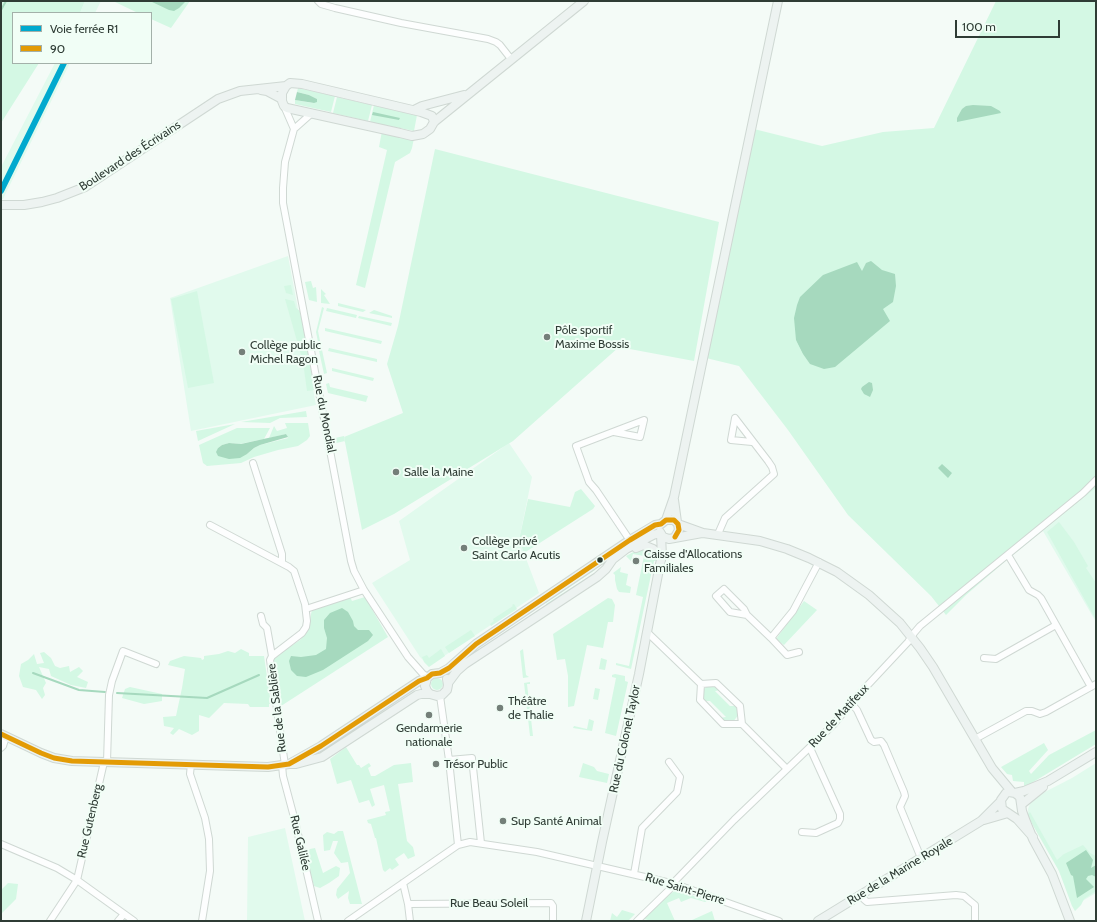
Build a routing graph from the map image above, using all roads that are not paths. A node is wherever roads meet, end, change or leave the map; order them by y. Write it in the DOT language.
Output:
graph roads {
  1 [pos="318,1"];
  2 [pos="584,1"];
  3 [pos="778,1"];
  4 [pos="511,59"];
  5 [pos="286,86"];
  6 [pos="253,89"];
  7 [pos="470,93"];
  8 [pos="283,102"];
  9 [pos="414,110"];
  10 [pos="312,113"];
  11 [pos="434,122"];
  12 [pos="294,129"];
  13 [pos="1,205"];
  14 [pos="614,432"];
  15 [pos="752,442"];
  16 [pos="253,463"];
  17 [pos="1096,480"];
  18 [pos="674,497"];
  19 [pos="663,522"];
  20 [pos="677,523"];
  21 [pos="210,525"];
  22 [pos="703,532"];
  23 [pos="661,534"];
  24 [pos="718,534"];
  25 [pos="675,537"];
  26 [pos="631,543"];
  27 [pos="1008,555"];
  28 [pos="661,558"];
  29 [pos="613,560"];
  30 [pos="282,562"];
  31 [pos="819,562"];
  32 [pos="364,590"];
  33 [pos="306,608"];
  34 [pos="747,615"];
  35 [pos="261,616"];
  36 [pos="1056,626"];
  37 [pos="646,633"];
  38 [pos="911,637"];
  39 [pos="772,638"];
  40 [pos="799,652"];
  41 [pos="272,656"];
  42 [pos="984,658"];
  43 [pos="156,664"];
  44 [pos="440,673"];
  45 [pos="427,677"];
  46 [pos="448,683"];
  47 [pos="701,684"];
  48 [pos="1094,686"];
  49 [pos="430,694"];
  50 [pos="440,696"];
  51 [pos="852,703"];
  52 [pos="352,724"];
  53 [pos="742,724"];
  54 [pos="358,734"];
  55 [pos="3,736"];
  56 [pos="975,739"];
  57 [pos="1,748"];
  58 [pos="810,748"];
  59 [pos="1096,752"];
  60 [pos="449,760"];
  61 [pos="106,762"];
  62 [pos="669,762"];
  63 [pos="191,764"];
  64 [pos="285,765"];
  65 [pos="992,768"];
  66 [pos="787,769"];
  67 [pos="1048,781"];
  68 [pos="1014,792"];
  69 [pos="1001,800"];
  70 [pos="1021,804"];
  71 [pos="1009,813"];
  72 [pos="982,821"];
  73 [pos="802,832"];
  74 [pos="1033,837"];
  75 [pos="481,843"];
  76 [pos="1,844"];
  77 [pos="458,844"];
  78 [pos="921,858"];
  79 [pos="598,865"];
  80 [pos="634,874"];
  81 [pos="77,880"];
  82 [pos="403,882"];
  83 [pos="674,884"];
  84 [pos="859,896"];
  85 [pos="408,904"];
  86 [pos="124,914"];
  87 [pos="773,920"];
  88 [pos="50,921"];
  89 [pos="118,921"];
  90 [pos="134,921"];
  91 [pos="202,921"];
  92 [pos="318,921"];
  93 [pos="348,921"];
  94 [pos="410,921"];
  95 [pos="553,921"];
  96 [pos="586,921"];
  97 [pos="637,921"];
  98 [pos="779,921"];
  99 [pos="818,921"];
  100 [pos="975,921"];
  101 [pos="1070,921"];
  1 -- 4 [label="street"];
  2 -- 4 [label="main road"];
  3 -- 18 [label="main road"];
  4 -- 7 [label="main road"];
  5 -- 6 [label="main road, Boulevard des Écrivains"];
  5 -- 8 [label="main road"];
  5 -- 9 [label="main road, Boulevard des Écrivains"];
  6 -- 8 [label="main road"];
  6 -- 13 [label="main road, Boulevard des Écrivains"];
  7 -- 9 [label="main road"];
  7 -- 11 [label="main road"];
  8 -- 10 [label="main road"];
  8 -- 12 [label="street"];
  9 -- 11 [label="main road, Boulevard des Écrivains"];
  10 -- 11 [label="main road"];
  10 -- 12 [label="street"];
  12 -- 32 [label="street, Rue du Mondial"];
  14 -- 14 [label="street"];
  14 -- 26 [label="street"];
  15 -- 24 [label="street"];
  16 -- 30 [label="street"];
  17 -- 27 [label="street, Rue de Matifeux"];
  18 -- 19 [label="main road"];
  18 -- 20 [label="main road"];
  19 -- 20 [label="main road"];
  19 -- 23 [label="main road"];
  19 -- 26 [label="main road"];
  20 -- 22 [label="main road"];
  20 -- 25 [label="main road"];
  21 -- 30 [label="street"];
  22 -- 24 [label="main road"];
  22 -- 25 [label="main road"];
  23 -- 25 [label="main road"];
  23 -- 26 [label="main road"];
  23 -- 28 [label="main road, Rue du Colonel Taylor"];
  24 -- 31 [label="main road"];
  25 -- 28 [label="main road, Rue du Colonel Taylor"];
  26 -- 29 [label="main road"];
  26 -- 44 [label="main road"];
  27 -- 36 [label="street"];
  27 -- 38 [label="street, Rue de Matifeux"];
  28 -- 29 [label="main road"];
  28 -- 37 [label="main road, Rue du Colonel Taylor"];
  29 -- 46 [label="main road"];
  30 -- 33 [label="street, Rue de la Sablière"];
  31 -- 38 [label="main road"];
  31 -- 39 [label="street"];
  32 -- 33 [label="street"];
  32 -- 45 [label="street, Rue du Mondial"];
  33 -- 41 [label="street, Rue de la Sablière"];
  34 -- 34 [label="street"];
  34 -- 39 [label="street"];
  35 -- 41 [label="street"];
  36 -- 42 [label="street"];
  36 -- 48 [label="street"];
  37 -- 47 [label="street"];
  37 -- 79 [label="main road, Rue du Colonel Taylor"];
  38 -- 51 [label="street, Rue de Matifeux"];
  38 -- 56 [label="main road"];
  39 -- 40 [label="street"];
  41 -- 64 [label="street, Rue de la Sablière"];
  43 -- 61 [label="street, Rue Gutenberg"];
  44 -- 45 [label="main road"];
  44 -- 46 [label="main road"];
  45 -- 49 [label="main road"];
  45 -- 52 [label="main road"];
  46 -- 50 [label="main road"];
  47 -- 53 [label="street"];
  47 -- 53 [label="street"];
  48 -- 56 [label="street"];
  49 -- 50 [label="main road"];
  49 -- 54 [label="main road"];
  50 -- 60 [label="street"];
  51 -- 58 [label="street, Rue de Matifeux"];
  51 -- 78 [label="street"];
  52 -- 54 [label="main road"];
  52 -- 64 [label="main road"];
  53 -- 66 [label="street"];
  54 -- 64 [label="main road"];
  55 -- 57 [label="street"];
  55 -- 61 [label="main road"];
  56 -- 65 [label="main road"];
  58 -- 66 [label="street, Rue de Matifeux"];
  58 -- 73 [label="street"];
  59 -- 67 [label="main road"];
  60 -- 75 [label="street"];
  60 -- 77 [label="street"];
  61 -- 63 [label="main road"];
  61 -- 81 [label="street, Rue Gutenberg"];
  62 -- 80 [label="street"];
  63 -- 64 [label="main road"];
  63 -- 91 [label="street"];
  64 -- 92 [label="street, Rue Galilée"];
  65 -- 68 [label="main road"];
  65 -- 69 [label="main road"];
  66 -- 83 [label="street, Rue de Matifeux"];
  67 -- 68 [label="main road"];
  67 -- 70 [label="main road"];
  68 -- 69 [label="main road"];
  68 -- 70 [label="main road"];
  69 -- 71 [label="main road"];
  69 -- 72 [label="main road, Rue de la Marine Royale"];
  70 -- 71 [label="main road"];
  70 -- 74 [label="main road"];
  71 -- 72 [label="main road, Rue de la Marine Royale"];
  71 -- 74 [label="main road"];
  72 -- 78 [label="main road, Rue de la Marine Royale"];
  74 -- 101 [label="main road"];
  75 -- 77 [label="street, Rue Saint-Pierre"];
  75 -- 79 [label="street, Rue Saint-Pierre"];
  76 -- 81 [label="street"];
  77 -- 82 [label="street"];
  78 -- 84 [label="main road, Rue de la Marine Royale"];
  79 -- 80 [label="street, Rue Saint-Pierre"];
  79 -- 96 [label="main road, Rue du Colonel Taylor"];
  80 -- 83 [label="street, Rue Saint-Pierre"];
  81 -- 86 [label="street"];
  81 -- 88 [label="street"];
  82 -- 85 [label="street"];
  82 -- 93 [label="street"];
  83 -- 87 [label="street, Rue Saint-Pierre"];
  83 -- 97 [label="street, Rue de Matifeux"];
  84 -- 99 [label="main road, Rue de la Marine Royale"];
  84 -- 100 [label="street"];
  85 -- 94 [label="street"];
  85 -- 95 [label="street, Rue Beau Soleil"];
  86 -- 89 [label="street"];
  86 -- 90 [label="street"];
  87 -- 98 [label="street, Rue Saint-Pierre"];
}
